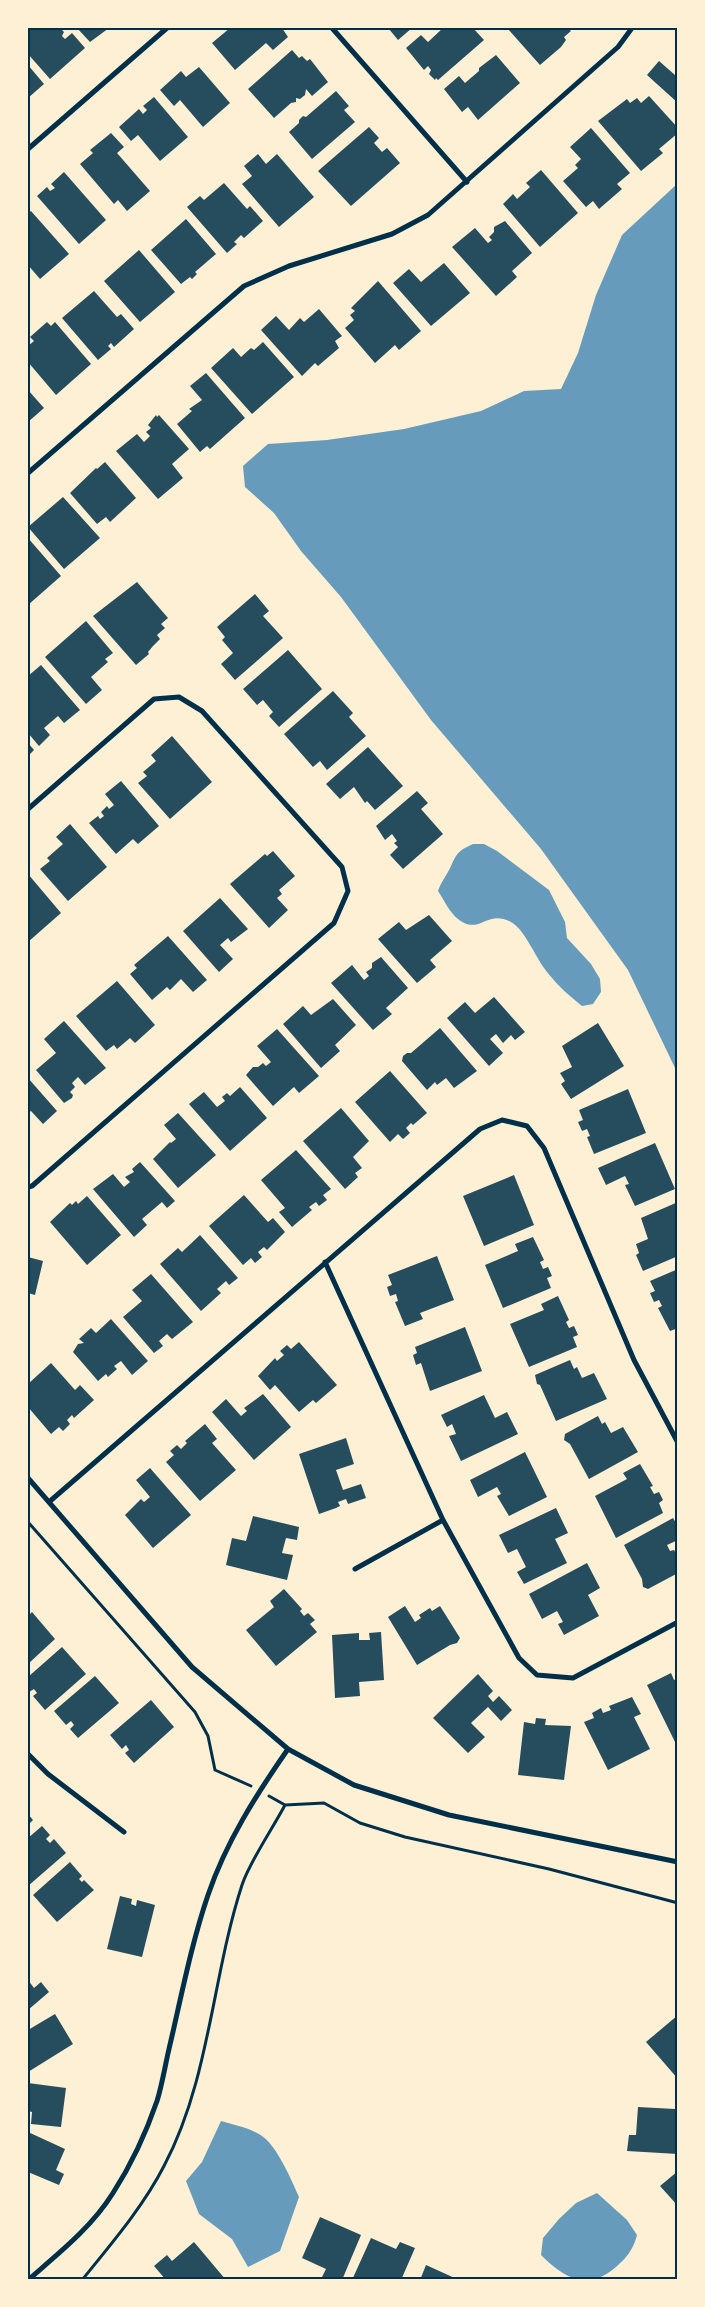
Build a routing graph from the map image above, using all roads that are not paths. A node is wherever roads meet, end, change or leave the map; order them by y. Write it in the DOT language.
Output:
graph roads {
  1 [pos="167,28"];
  2 [pos="332,28"];
  3 [pos="632,28"];
  4 [pos="28,149"];
  5 [pos="467,182"];
  6 [pos="28,474"];
  7 [pos="28,809"];
  8 [pos="28,1187"];
  9 [pos="325,1262"];
  10 [pos="678,1443"];
  11 [pos="28,1478"];
  12 [pos="49,1502"];
  13 [pos="443,1520"];
  14 [pos="355,1569"];
  15 [pos="678,1622"];
  16 [pos="288,1750"];
  17 [pos="28,1754"];
  18 [pos="124,1832"];
  19 [pos="678,1862"];
  20 [pos="28,2280"];
  1 -- 4 [label="street"];
  2 -- 5 [label="street"];
  3 -- 5 [label="street"];
  5 -- 6 [label="street"];
  7 -- 8 [label="street"];
  9 -- 10 [label="street"];
  9 -- 12 [label="street"];
  9 -- 13 [label="street"];
  11 -- 12 [label="street"];
  12 -- 16 [label="street"];
  13 -- 14 [label="street"];
  13 -- 15 [label="street"];
  16 -- 19 [label="street"];
  16 -- 20 [label="street"];
  17 -- 18 [label="street"];
}
